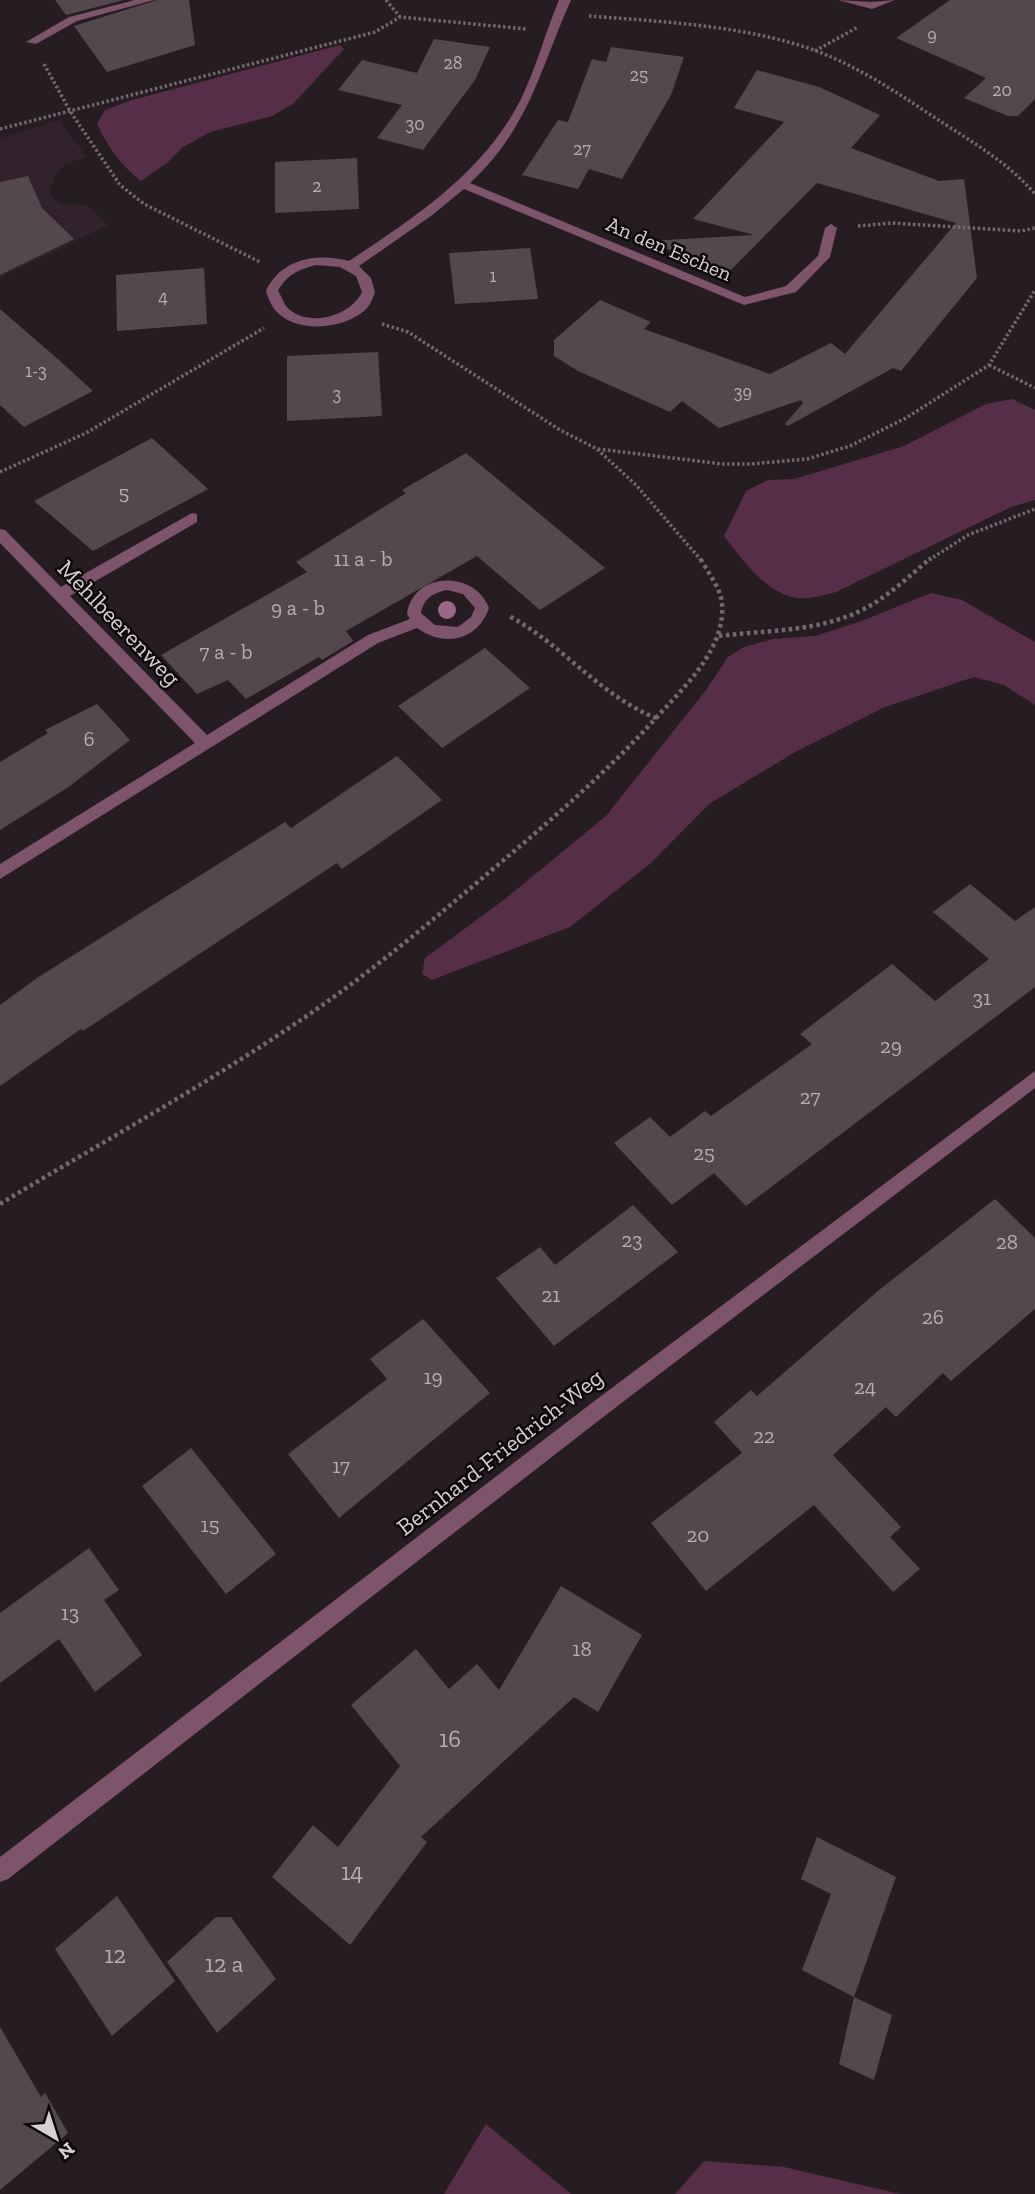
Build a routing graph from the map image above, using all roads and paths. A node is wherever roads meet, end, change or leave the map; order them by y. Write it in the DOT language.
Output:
graph roads {
  1 [pos="148,0"];
  2 [pos="386,0"];
  3 [pos="565,0"];
  4 [pos="844,0"];
  5 [pos="889,0"];
  6 [pos="872,6"];
  7 [pos="558,14"];
  8 [pos="400,17"];
  9 [pos="551,32"];
  10 [pos="32,42"];
  11 [pos="815,51"];
  12 [pos="70,111"];
  13 [pos="0,129"];
  14 [pos="464,185"];
  15 [pos="1035,194"];
  16 [pos="831,228"];
  17 [pos="1035,228"];
  18 [pos="350,266"];
  19 [pos="282,274"];
  20 [pos="1035,290"];
  21 [pos="353,314"];
  22 [pos="286,315"];
  23 [pos="989,365"];
  24 [pos="1035,388"];
  25 [pos="597,449"];
  26 [pos="0,472"];
  27 [pos="1035,509"];
  28 [pos="192,518"];
  29 [pos="0,534"];
  30 [pos="60,596"];
  31 [pos="482,608"];
  32 [pos="418,622"];
  33 [pos="718,636"];
  34 [pos="656,718"];
  35 [pos="206,744"];
  36 [pos="0,872"];
  37 [pos="1035,1078"];
  38 [pos="0,1204"];
  39 [pos="0,1871"];
  1 -- 10 [label="street"];
  2 -- 8 [label="path"];
  3 -- 7 [label="street"];
  4 -- 6 [label="street"];
  5 -- 6 [label="street"];
  6 -- 11 [label="path"];
  7 -- 9 [label="street"];
  7 -- 11 [label="path"];
  8 -- 9 [label="path"];
  8 -- 12 [label="path"];
  9 -- 14 [label="street"];
  10 -- 12 [label="path"];
  11 -- 15 [label="path"];
  12 -- 13 [label="path"];
  12 -- 19 [label="path"];
  14 -- 16 [label="street, An den Eschen"];
  14 -- 18 [label="street"];
  16 -- 17 [label="path"];
  18 -- 19 [label="street"];
  18 -- 21 [label="street"];
  19 -- 22 [label="street"];
  20 -- 23 [label="path"];
  21 -- 22 [label="street"];
  21 -- 25 [label="path"];
  22 -- 26 [label="path"];
  23 -- 24 [label="path"];
  23 -- 25 [label="path"];
  25 -- 33 [label="path"];
  27 -- 33 [label="path"];
  28 -- 30 [label="street"];
  29 -- 30 [label="street, Mehlbeerenweg"];
  30 -- 35 [label="street, Mehlbeerenweg"];
  31 -- 32 [label="street"];
  31 -- 32 [label="street"];
  31 -- 34 [label="path"];
  32 -- 35 [label="street"];
  33 -- 34 [label="path"];
  34 -- 38 [label="path"];
  35 -- 36 [label="street"];
  37 -- 39 [label="street, Bernhard-Friedrich-Weg"];
}
